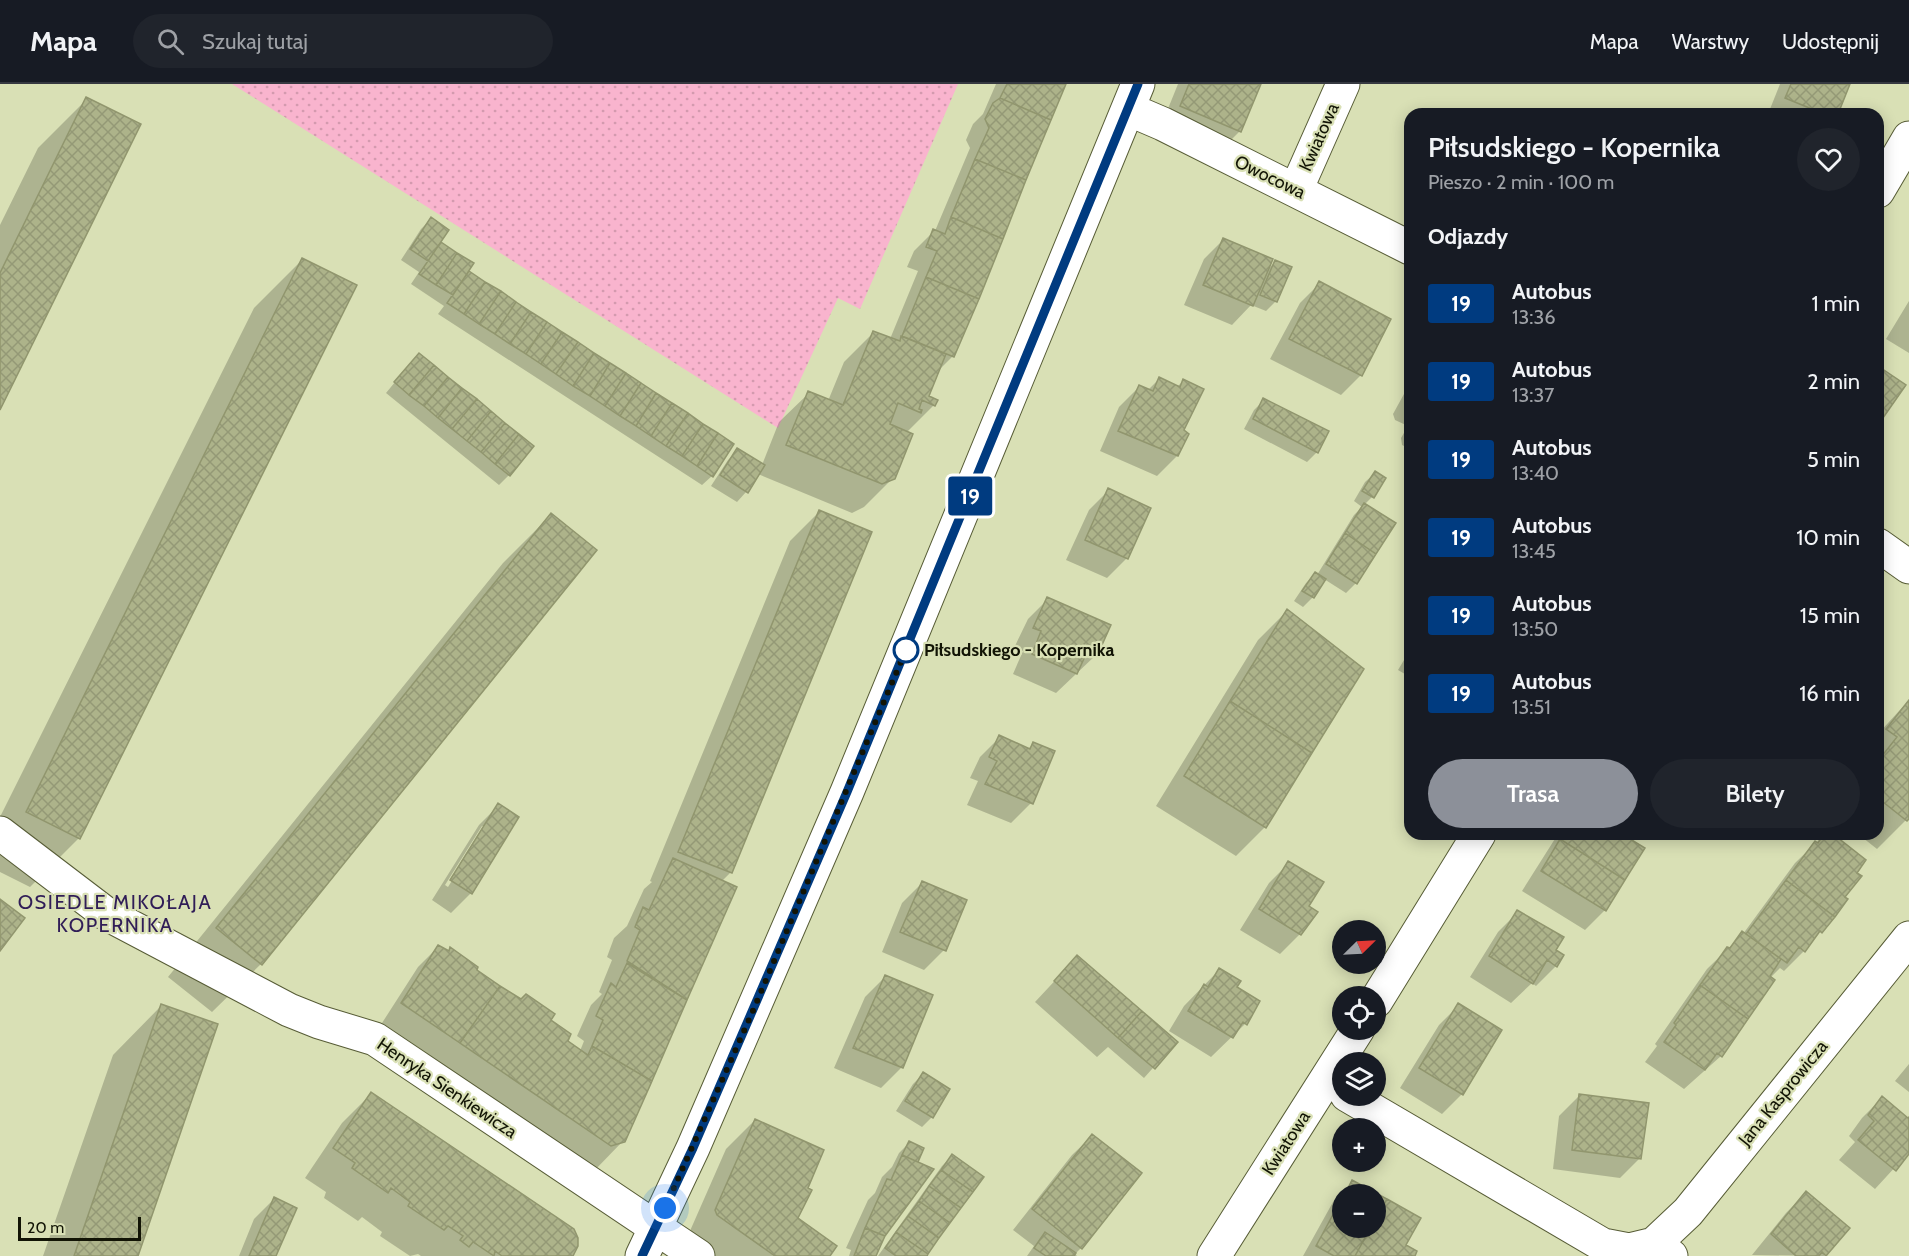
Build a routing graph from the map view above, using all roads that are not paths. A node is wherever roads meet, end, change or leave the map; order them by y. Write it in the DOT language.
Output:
graph roads {
  1 [pos="1343,84"];
  2 [pos="1133,97"];
  3 [pos="1909,138"];
  4 [pos="1884,181"];
  5 [pos="1296,190"];
  6 [pos="1404,245"];
  7 [pos="1884,549"];
  8 [pos="1909,567"];
  9 [pos="0,833"];
  10 [pos="1475,840"];
  11 [pos="1909,938"];
  12 [pos="1385,986"];
  13 [pos="1332,1098"];
  14 [pos="1365,1106"];
  15 [pos="649,1242"];
  16 [pos="1662,1250"];
  17 [pos="698,1256"];
  18 [pos="1214,1256"];
  1 -- 5 [label="street, Kwiatowa"];
  2 -- 5 [label="street, Owocowa"];
  2 -- 15 [label="street"];
  3 -- 4 [label="street"];
  5 -- 6 [label="street, Owocowa"];
  7 -- 8 [label="street"];
  9 -- 15 [label="street, Henryka Sienkiewicza"];
  10 -- 12 [label="street"];
  11 -- 16 [label="street, Jana Kasprowicza"];
  13 -- 18 [label="street, Kwiatowa"];
  14 -- 16 [label="street, Jana Kasprowicza"];
  15 -- 17 [label="street, Henryka Sienkiewicza"];
}
